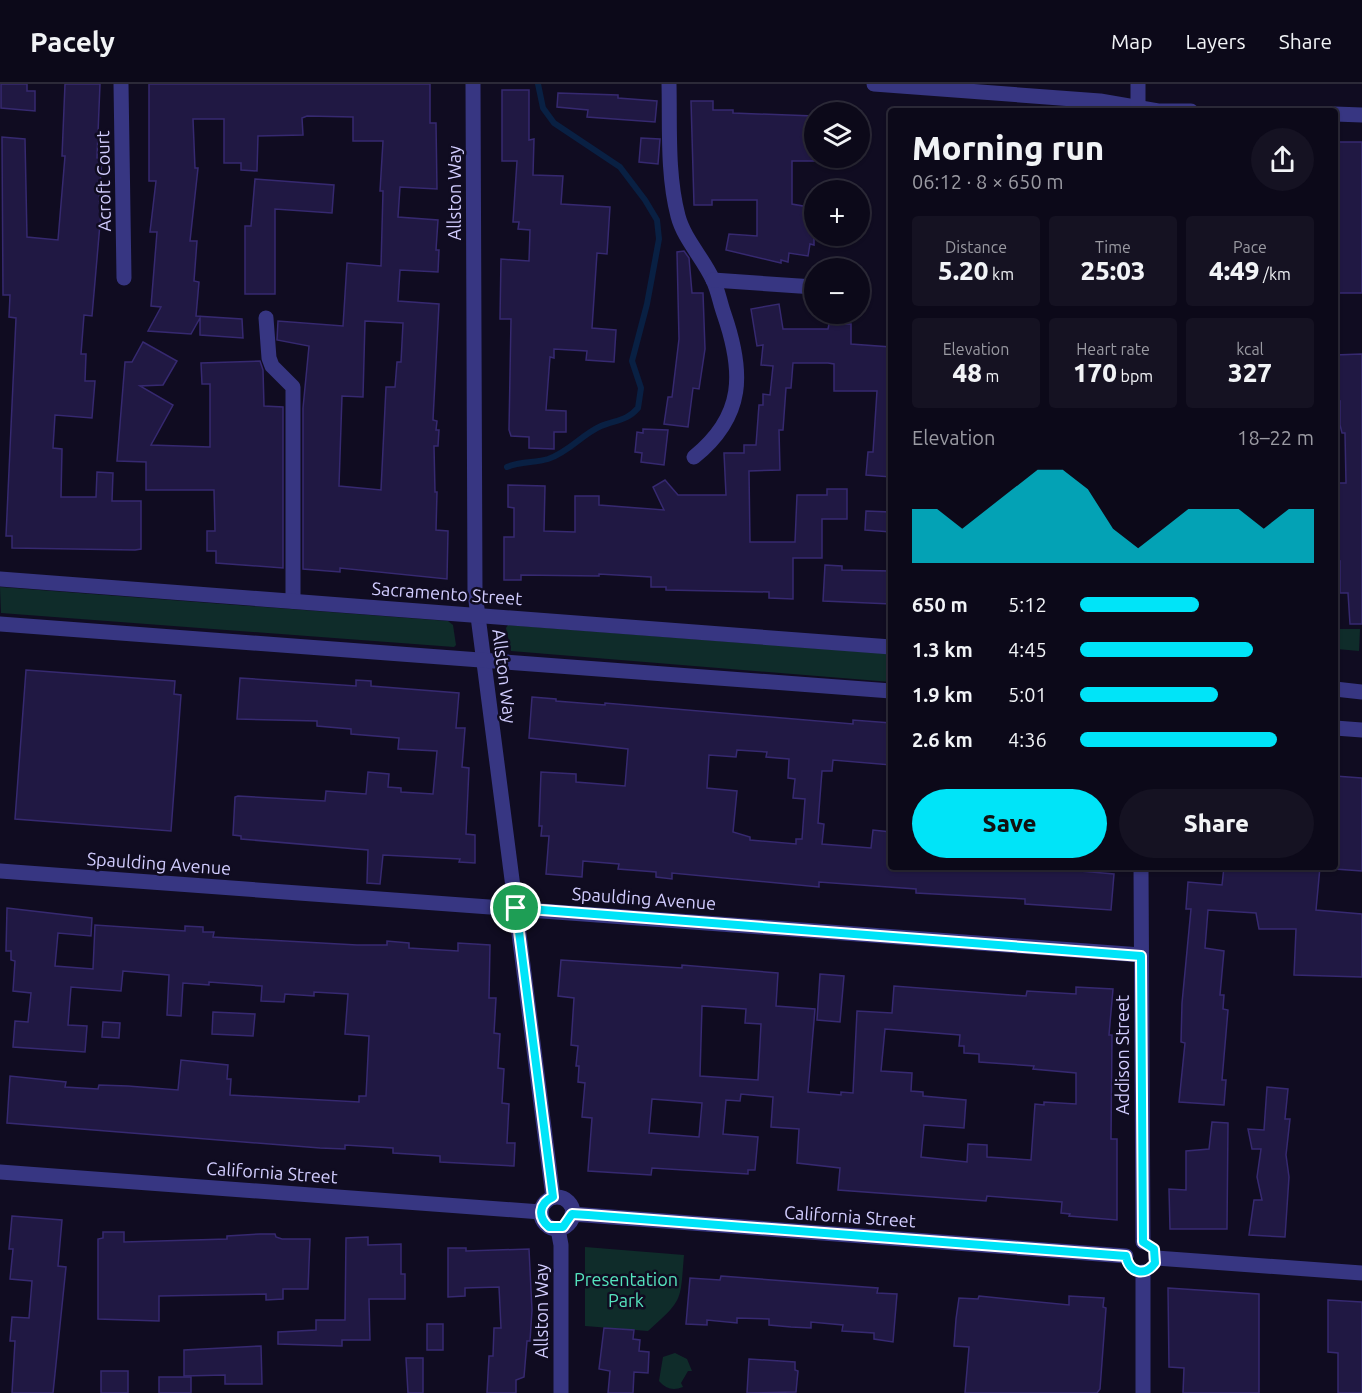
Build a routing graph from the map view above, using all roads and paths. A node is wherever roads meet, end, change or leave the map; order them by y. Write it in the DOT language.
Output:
graph roads {
  1 [pos="122,84"];
  2 [pos="473,84"];
  3 [pos="669,84"];
  4 [pos="874,84"];
  5 [pos="1138,84"];
  6 [pos="1133,108"];
  7 [pos="1138,108"];
  8 [pos="1338,114"];
  9 [pos="1362,115"];
  10 [pos="124,278"];
  11 [pos="713,280"];
  12 [pos="804,286"];
  13 [pos="266,318"];
  14 [pos="694,457"];
  15 [pos="0,579"];
  16 [pos="293,601"];
  17 [pos="477,615"];
  18 [pos="0,624"];
  19 [pos="888,647"];
  20 [pos="483,660"];
  21 [pos="1338,689"];
  22 [pos="888,691"];
  23 [pos="1362,692"];
  24 [pos="1338,728"];
  25 [pos="1362,730"];
  26 [pos="1141,870"];
  27 [pos="0,871"];
  28 [pos="516,908"];
  29 [pos="1141,956"];
  30 [pos="0,1172"];
  31 [pos="553,1197"];
  32 [pos="541,1212"];
  33 [pos="572,1214"];
  34 [pos="558,1228"];
  35 [pos="1143,1242"];
  36 [pos="1126,1256"];
  37 [pos="1156,1258"];
  38 [pos="1143,1272"];
  39 [pos="1362,1273"];
  40 [pos="561,1393"];
  41 [pos="1143,1393"];
  1 -- 10 [label="street, Acroft Court"];
  2 -- 17 [label="street, Allston Way"];
  3 -- 11 [label="street"];
  4 -- 6 [label="street"];
  5 -- 7 [label="street"];
  8 -- 9 [label="street"];
  11 -- 12 [label="street"];
  11 -- 14 [label="street"];
  13 -- 16 [label="street"];
  15 -- 16 [label="street, Sacramento Street"];
  16 -- 17 [label="street, Sacramento Street"];
  17 -- 19 [label="street, Sacramento Street"];
  17 -- 20 [label="street, Allston Way"];
  18 -- 20 [label="street"];
  20 -- 22 [label="street"];
  20 -- 28 [label="street, Allston Way"];
  21 -- 23 [label="street"];
  24 -- 25 [label="street"];
  26 -- 29 [label="street, Addison Street"];
  27 -- 28 [label="street, Spaulding Avenue"];
  28 -- 29 [label="street, Spaulding Avenue"];
  28 -- 31 [label="street, Allston Way"];
  29 -- 35 [label="street, Addison Street"];
  30 -- 32 [label="street, California Street"];
  31 -- 32 [label="street"];
  31 -- 33 [label="street"];
  32 -- 34 [label="street"];
  33 -- 34 [label="street"];
  33 -- 36 [label="street, California Street"];
  34 -- 40 [label="street, Allston Way"];
  35 -- 36 [label="street"];
  35 -- 37 [label="street"];
  36 -- 38 [label="street"];
  37 -- 38 [label="street"];
  37 -- 39 [label="street"];
  38 -- 41 [label="street"];
}
